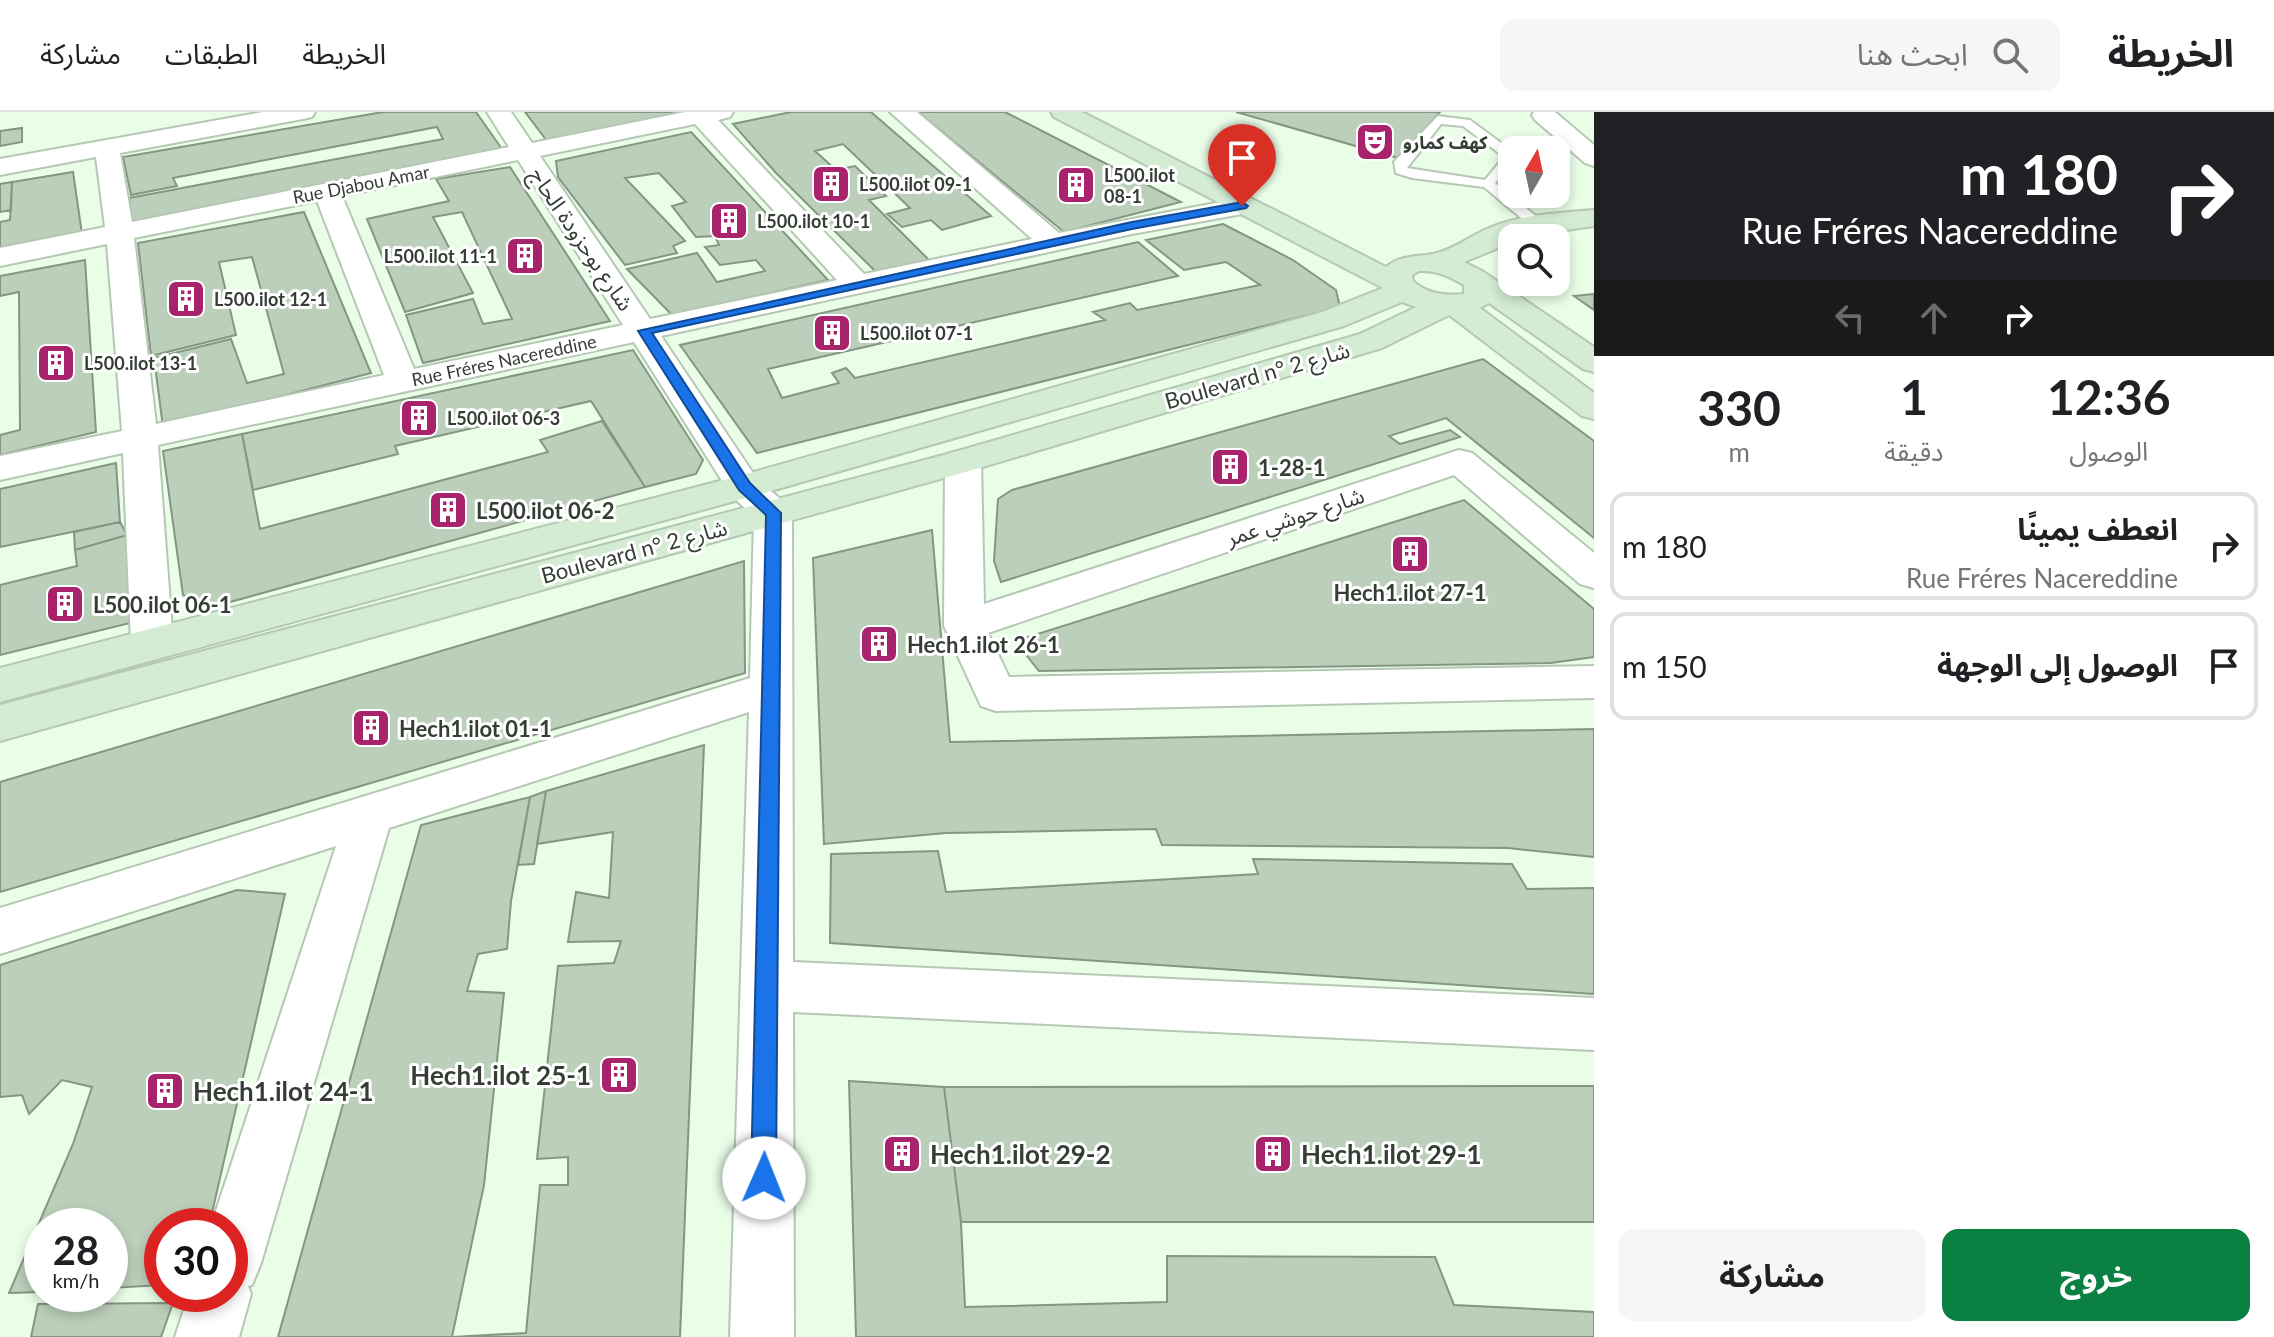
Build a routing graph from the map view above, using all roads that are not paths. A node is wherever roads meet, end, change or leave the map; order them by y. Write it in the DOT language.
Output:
graph roads {
  1 [pos="303,112"];
  2 [pos="499,112"];
  3 [pos="902,112"];
  4 [pos="1063,112"];
  5 [pos="1117,112"];
  6 [pos="711,114"];
  7 [pos="1542,114"];
  8 [pos="1582,114"];
  9 [pos="1172,139"];
  10 [pos="107,148"];
  11 [pos="523,151"];
  12 [pos="1594,158"];
  13 [pos="0,167"];
  14 [pos="1488,184"];
  15 [pos="326,191"];
  16 [pos="1242,206"];
  17 [pos="1594,218"];
  18 [pos="1537,224"];
  19 [pos="121,232"];
  20 [pos="1498,234"];
  21 [pos="1053,242"];
  22 [pos="1594,242"];
  23 [pos="1570,245"];
  24 [pos="1395,249"];
  25 [pos="0,257"];
  26 [pos="1498,268"];
  27 [pos="1416,275"];
  28 [pos="857,284"];
  29 [pos="1463,293"];
  30 [pos="644,331"];
  31 [pos="1594,362"];
  32 [pos="402,380"];
  33 [pos="1594,409"];
  34 [pos="142,437"];
  35 [pos="963,461"];
  36 [pos="0,468"];
  37 [pos="759,500"];
  38 [pos="1594,574"];
  39 [pos="964,626"];
  40 [pos="152,643"];
  41 [pos="1594,682"];
  42 [pos="0,685"];
  43 [pos="770,688"];
  44 [pos="0,723"];
  45 [pos="369,815"];
  46 [pos="0,931"];
  47 [pos="766,986"];
  48 [pos="1594,1024"];
  49 [pos="247,1208"];
  50 [pos="215,1312"];
  51 [pos="207,1337"];
  52 [pos="762,1337"];
  1 -- 10 [label="street"];
  2 -- 11 [label="street, شارع بوحزودة الحاج"];
  3 -- 21 [label="street"];
  4 -- 16 [label="main road"];
  5 -- 9 [label="main road"];
  6 -- 11 [label="street, Rue Djabou Amar"];
  6 -- 28 [label="street"];
  7 -- 8 [label="street"];
  7 -- 12 [label="street"];
  10 -- 13 [label="street"];
  10 -- 19 [label="street"];
  11 -- 15 [label="street, Rue Djabou Amar"];
  11 -- 30 [label="street, شارع بوحزودة الحاج"];
  14 -- 14 [label="lane"];
  14 -- 18 [label="lane"];
  15 -- 19 [label="street, Rue Djabou Amar"];
  15 -- 32 [label="street"];
  16 -- 21 [label="street, Rue Fréres Nacereddine"];
  16 -- 27 [label="main road"];
  17 -- 18 [label="main road, Boulevard n° شارع 2"];
  19 -- 25 [label="street, Rue Djabou Amar"];
  19 -- 34 [label="street"];
  20 -- 27 [label="main road, Boulevard n° شارع 2"];
  21 -- 28 [label="street, Rue Fréres Nacereddine"];
  22 -- 23 [label="main road"];
  24 -- 27 [label="main road"];
  26 -- 29 [label="main road, Boulevard n° شارع 2"];
  27 -- 29 [label="main road"];
  27 -- 29 [label="main road"];
  27 -- 37 [label="main road, Boulevard n° شارع 2"];
  28 -- 30 [label="street, Rue Fréres Nacereddine"];
  29 -- 31 [label="main road"];
  29 -- 33 [label="main road"];
  29 -- 35 [label="main road, Boulevard n° شارع 2"];
  30 -- 32 [label="street, Rue Fréres Nacereddine"];
  30 -- 37 [label="street, شارع بوحزودة الحاج"];
  32 -- 34 [label="street, Rue Fréres Nacereddine"];
  34 -- 36 [label="street, Rue Fréres Nacereddine"];
  34 -- 40 [label="street"];
  35 -- 37 [label="main road, Boulevard n° شارع 2"];
  35 -- 39 [label="street"];
  37 -- 40 [label="main road, Boulevard n° شارع 2"];
  37 -- 43 [label="street"];
  37 -- 44 [label="main road, Boulevard n° شارع 2"];
  38 -- 39 [label="street, شارع حوشي عمر"];
  39 -- 41 [label="street"];
  40 -- 42 [label="main road, Boulevard n° شارع 2"];
  43 -- 45 [label="street"];
  43 -- 47 [label="street"];
  45 -- 46 [label="street"];
  45 -- 49 [label="street"];
  47 -- 48 [label="street"];
  47 -- 52 [label="street"];
  50 -- 51 [label="street"];
}
